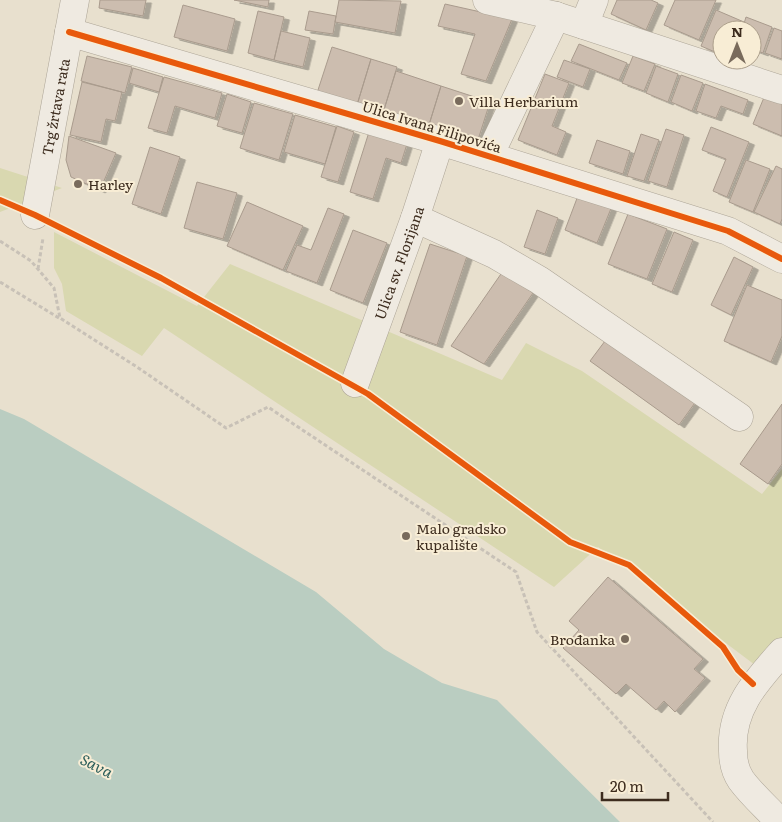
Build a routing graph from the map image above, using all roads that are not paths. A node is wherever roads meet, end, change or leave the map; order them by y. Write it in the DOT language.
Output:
graph roads {
  1 [pos="75,0"];
  2 [pos="487,0"];
  3 [pos="594,0"];
  4 [pos="556,16"];
  5 [pos="584,25"];
  6 [pos="69,32"];
  7 [pos="782,90"];
  8 [pos="440,141"];
  9 [pos="489,156"];
  10 [pos="41,218"];
  11 [pos="415,218"];
  12 [pos="782,259"];
  13 [pos="355,384"];
  14 [pos="739,417"];
  15 [pos="782,652"];
  16 [pos="780,822"];
  1 -- 6 [label="street, Trg žrtava rata"];
  2 -- 4 [label="street"];
  3 -- 5 [label="street"];
  4 -- 5 [label="street"];
  4 -- 9 [label="street"];
  5 -- 7 [label="street"];
  6 -- 8 [label="street, Ulica Ivana Filipovića"];
  6 -- 10 [label="street, Trg žrtava rata"];
  8 -- 9 [label="street, Ulica Ivana Filipovića"];
  8 -- 11 [label="street, Ulica sv. Florijana"];
  9 -- 12 [label="street, Ulica Ivana Filipovića"];
  11 -- 13 [label="street, Ulica sv. Florijana"];
  11 -- 14 [label="street"];
  15 -- 16 [label="street"];
}
